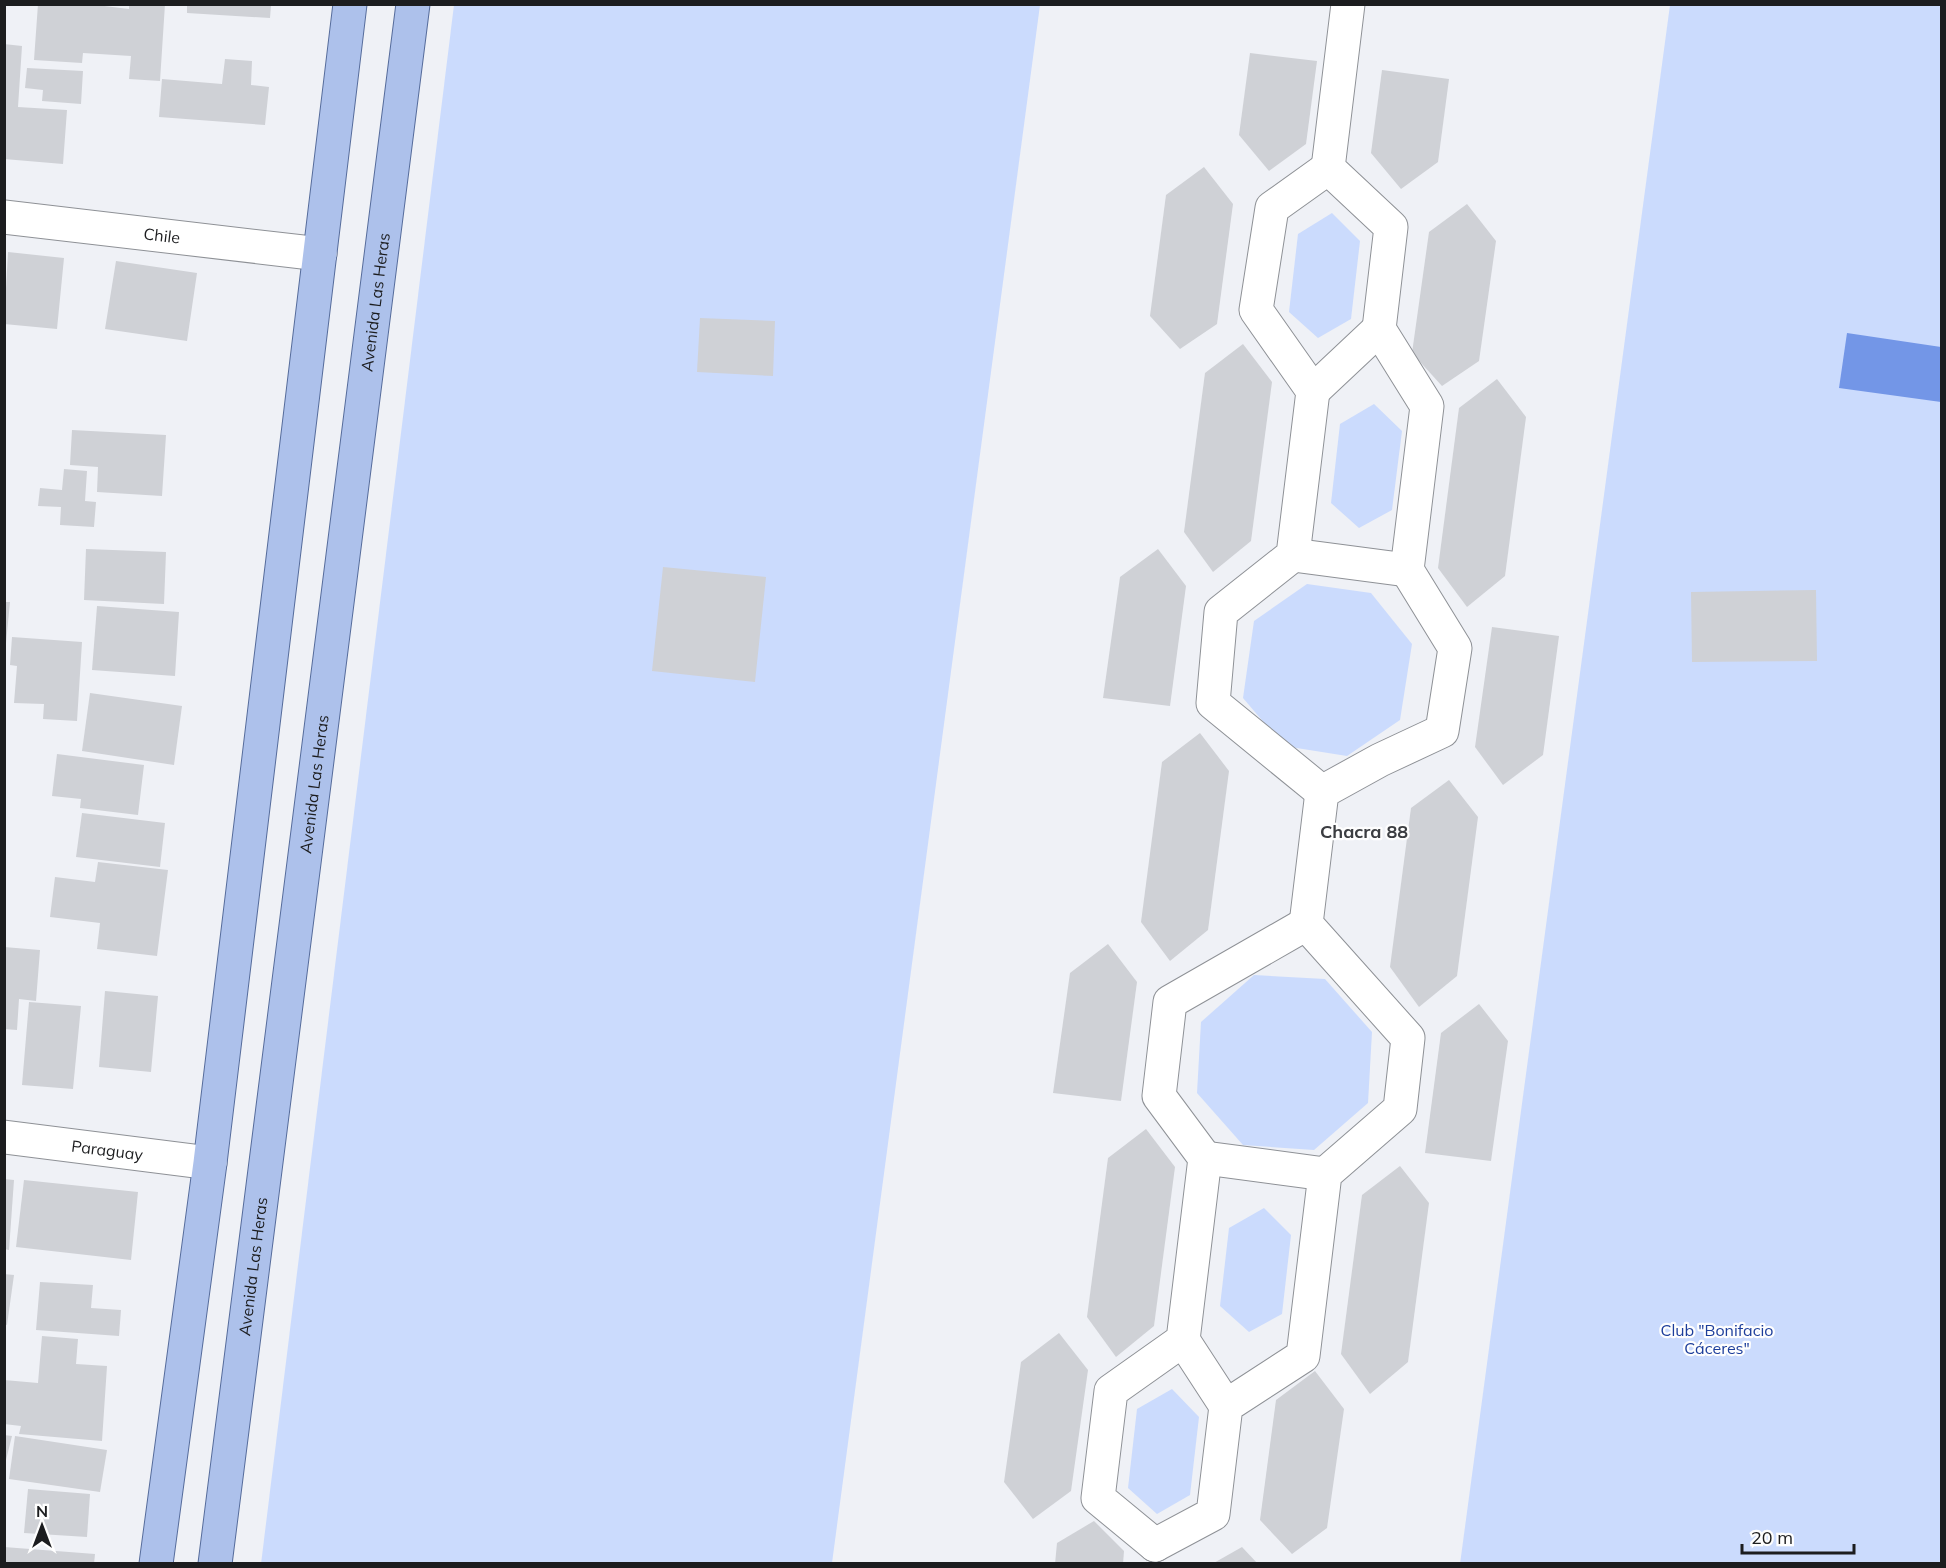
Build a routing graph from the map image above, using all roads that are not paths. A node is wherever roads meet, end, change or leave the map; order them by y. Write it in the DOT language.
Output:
graph roads {
  1 [pos="350,4"];
  2 [pos="413,4"];
  3 [pos="1348,4"];
  4 [pos="1328,168"];
  5 [pos="4,217"];
  6 [pos="320,254"];
  7 [pos="1379,329"];
  8 [pos="1313,391"];
  9 [pos="1293,555"];
  10 [pos="1407,570"];
  11 [pos="1322,792"];
  12 [pos="1306,924"];
  13 [pos="4,1137"];
  14 [pos="1205,1158"];
  15 [pos="210,1163"];
  16 [pos="1325,1174"];
  17 [pos="1183,1340"];
  18 [pos="1226,1406"];
  19 [pos="1154,1554"];
  20 [pos="156,1563"];
  21 [pos="215,1563"];
  1 -- 6 [label="main road"];
  2 -- 21 [label="main road, Avenida Las Heras"];
  3 -- 4 [label="street"];
  4 -- 7 [label="street"];
  4 -- 8 [label="street"];
  5 -- 6 [label="street, Chile"];
  6 -- 15 [label="main road"];
  7 -- 8 [label="street"];
  7 -- 10 [label="street"];
  8 -- 9 [label="street"];
  9 -- 10 [label="street"];
  9 -- 11 [label="street"];
  10 -- 11 [label="street"];
  11 -- 12 [label="street"];
  12 -- 14 [label="street"];
  12 -- 16 [label="street"];
  13 -- 15 [label="street, Paraguay"];
  14 -- 16 [label="street"];
  14 -- 17 [label="street"];
  15 -- 20 [label="main road"];
  16 -- 18 [label="street"];
  17 -- 18 [label="street"];
  17 -- 19 [label="street"];
  18 -- 19 [label="street"];
}
